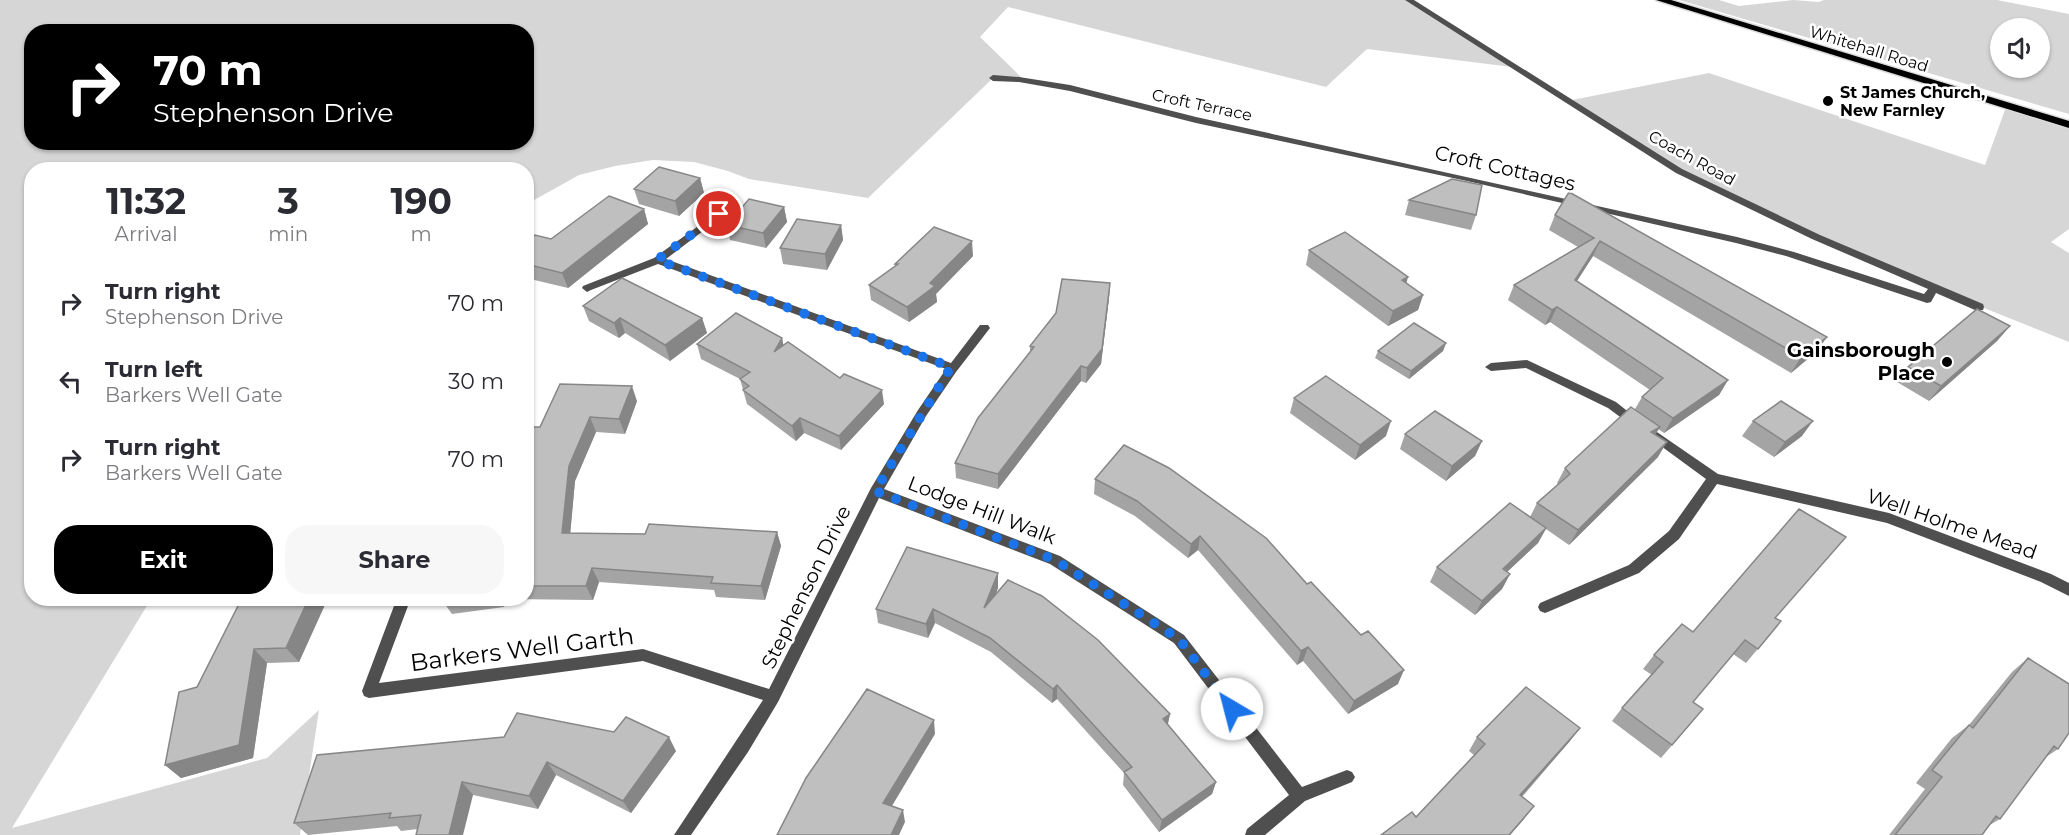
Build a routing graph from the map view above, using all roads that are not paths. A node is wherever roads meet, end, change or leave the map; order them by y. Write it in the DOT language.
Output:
graph roads {
  1 [pos="1409,0"];
  2 [pos="1661,0"];
  3 [pos="993,78"];
  4 [pos="2069,125"];
  5 [pos="1405,164"];
  6 [pos="719,214"];
  7 [pos="657,260"];
  8 [pos="587,288"];
  9 [pos="1934,288"];
  10 [pos="1979,306"];
  11 [pos="984,327"];
  12 [pos="951,367"];
  13 [pos="1491,367"];
  14 [pos="1714,478"];
  15 [pos="875,491"];
  16 [pos="2069,590"];
  17 [pos="401,606"];
  18 [pos="1545,607"];
  19 [pos="773,697"];
  20 [pos="1347,777"];
  21 [pos="1299,796"];
  22 [pos="682,835"];
  23 [pos="1253,835"];
  1 -- 9 [label="street, Coach Road"];
  2 -- 4 [label="main road, Whitehall Road"];
  3 -- 5 [label="street, Croft Terrace"];
  5 -- 9 [label="street, Croft Cottages"];
  6 -- 7 [label="street"];
  7 -- 8 [label="street"];
  7 -- 12 [label="street"];
  9 -- 10 [label="street, Coach Road"];
  11 -- 12 [label="street, Stephenson Drive"];
  12 -- 15 [label="street, Stephenson Drive"];
  13 -- 14 [label="street, Well Holme Mead"];
  14 -- 16 [label="street, Well Holme Mead"];
  14 -- 18 [label="street"];
  15 -- 19 [label="street, Stephenson Drive"];
  15 -- 21 [label="street, Lodge Hill Walk"];
  17 -- 19 [label="street, Barkers Well Garth"];
  19 -- 22 [label="street, Stephenson Drive"];
  20 -- 21 [label="street"];
  21 -- 23 [label="street"];
}
